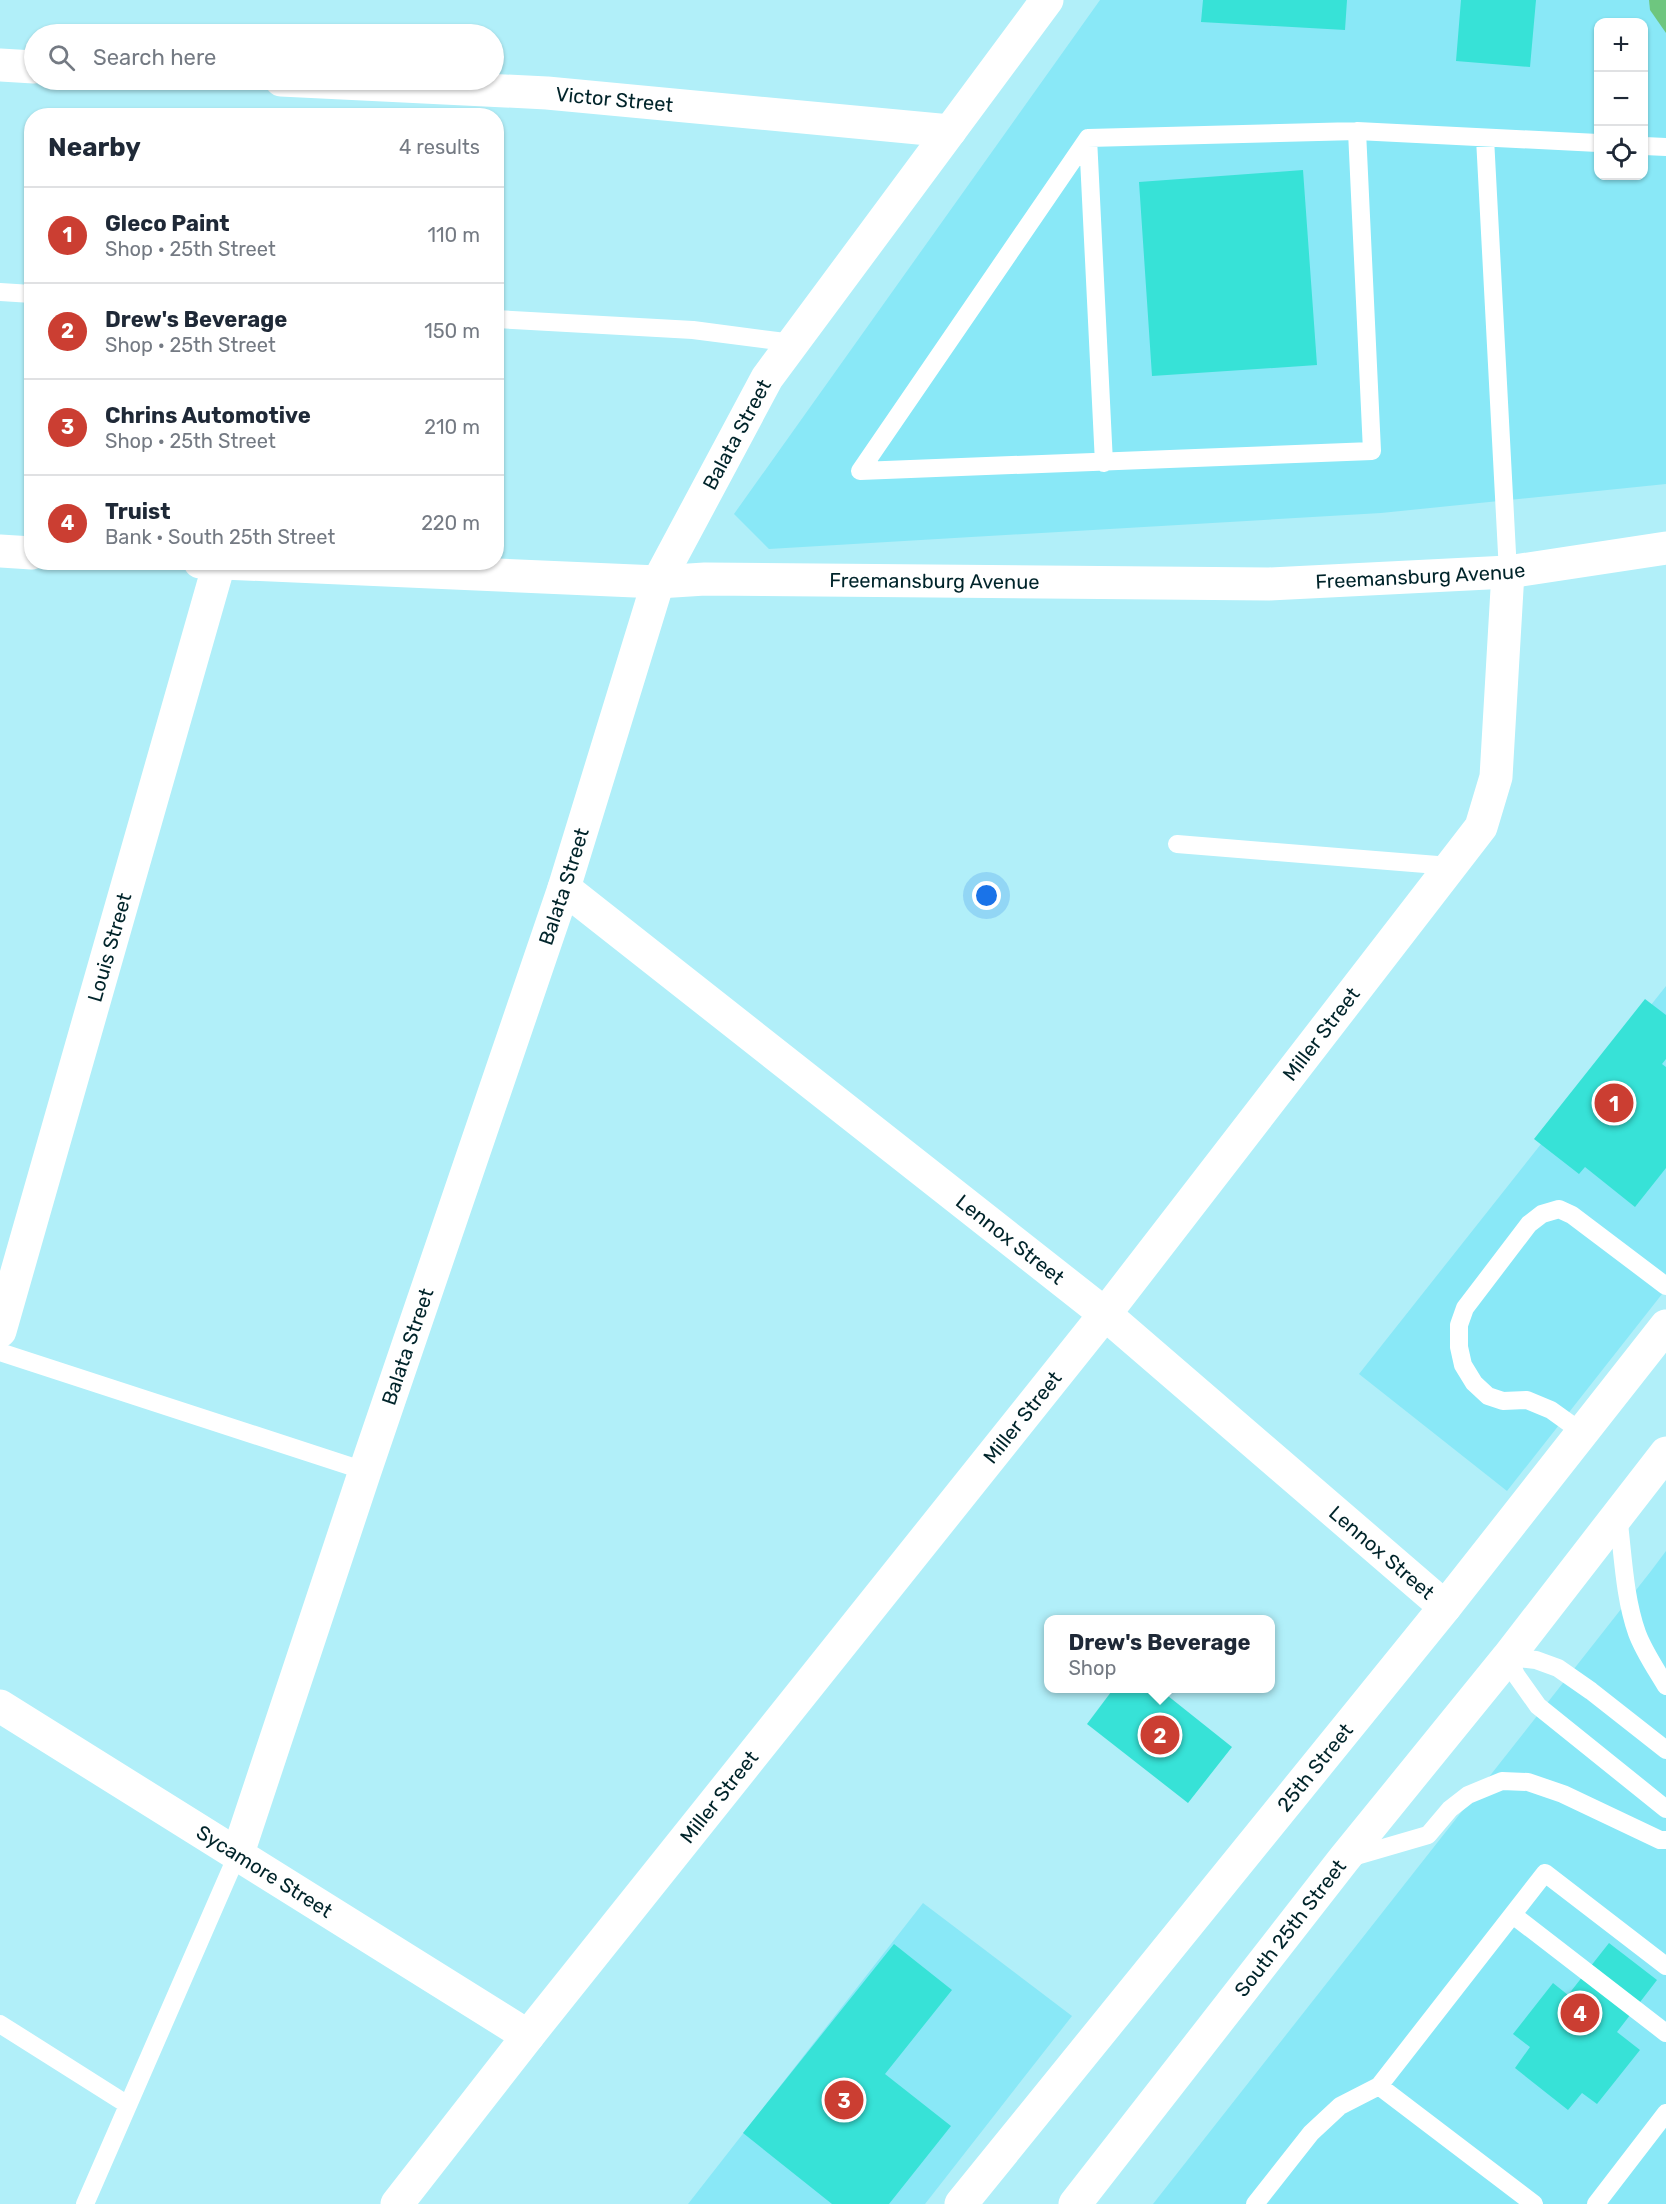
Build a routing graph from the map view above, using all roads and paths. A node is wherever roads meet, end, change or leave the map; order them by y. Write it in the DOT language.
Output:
graph roads {
  1 [pos="1047,0"];
  2 [pos="0,65"];
  3 [pos="24,66"];
  4 [pos="485,90"];
  5 [pos="950,131"];
  6 [pos="1358,131"];
  7 [pos="1088,138"];
  8 [pos="1485,138"];
  9 [pos="1594,143"];
  10 [pos="1648,146"];
  11 [pos="1666,147"];
  12 [pos="0,292"];
  13 [pos="24,294"];
  14 [pos="504,319"];
  15 [pos="793,343"];
  16 [pos="1104,463"];
  17 [pos="1666,548"];
  18 [pos="0,551"];
  19 [pos="24,552"];
  20 [pos="208,570"];
  21 [pos="375,570"];
  22 [pos="1508,572"];
  23 [pos="658,582"];
  24 [pos="1177,844"];
  25 [pos="1450,866"];
  26 [pos="564,888"];
  27 [pos="1666,1286"];
  28 [pos="1105,1314"];
  29 [pos="1666,1326"];
  30 [pos="0,1331"];
  31 [pos="0,1352"];
  32 [pos="1583,1432"];
  33 [pos="1666,1454"];
  34 [pos="365,1471"];
  35 [pos="1618,1515"];
  36 [pos="1445,1607"];
  37 [pos="1508,1657"];
  38 [pos="1666,1686"];
  39 [pos="0,1706"];
  40 [pos="1666,1750"];
  41 [pos="1666,1809"];
  42 [pos="1666,1840"];
  43 [pos="238,1853"];
  44 [pos="1344,1859"];
  45 [pos="1513,1915"];
  46 [pos="1666,1966"];
  47 [pos="0,2024"];
  48 [pos="1666,2033"];
  49 [pos="528,2036"];
  50 [pos="1379,2086"];
  51 [pos="128,2105"];
  52 [pos="1666,2113"];
  53 [pos="85,2204"];
  54 [pos="397,2204"];
  55 [pos="961,2204"];
  56 [pos="1075,2204"];
  57 [pos="1255,2204"];
  58 [pos="1534,2204"];
  59 [pos="1596,2204"];
  1 -- 5 [label="street, Balata Street"];
  2 -- 3 [label="street"];
  4 -- 5 [label="street, Victor Street"];
  5 -- 15 [label="street, Balata Street"];
  6 -- 7 [label="lane"];
  6 -- 8 [label="lane"];
  6 -- 16 [label="lane"];
  7 -- 16 [label="lane"];
  7 -- 16 [label="lane"];
  8 -- 9 [label="lane"];
  8 -- 22 [label="lane"];
  10 -- 11 [label="lane"];
  12 -- 13 [label="lane"];
  14 -- 15 [label="lane"];
  15 -- 23 [label="street, Balata Street"];
  17 -- 22 [label="street, Freemansburg Avenue"];
  18 -- 19 [label="street"];
  20 -- 30 [label="street, Louis Street"];
  21 -- 23 [label="street, Freemansburg Avenue"];
  22 -- 23 [label="street, Freemansburg Avenue"];
  22 -- 25 [label="street, Miller Street"];
  23 -- 26 [label="street, Balata Street"];
  24 -- 25 [label="lane"];
  25 -- 28 [label="street, Miller Street"];
  26 -- 28 [label="street, Lennox Street"];
  26 -- 34 [label="street, Balata Street"];
  27 -- 32 [label="lane"];
  28 -- 36 [label="street, Lennox Street"];
  28 -- 49 [label="street, Miller Street"];
  29 -- 32 [label="street, 25th Street"];
  31 -- 34 [label="lane"];
  32 -- 36 [label="street, 25th Street"];
  33 -- 35 [label="street"];
  34 -- 43 [label="street, Balata Street"];
  35 -- 37 [label="street"];
  35 -- 38 [label="lane"];
  36 -- 55 [label="street, 25th Street"];
  37 -- 40 [label="lane"];
  37 -- 41 [label="lane"];
  37 -- 44 [label="street, South 25th Street"];
  39 -- 43 [label="street, Sycamore Street"];
  42 -- 44 [label="lane"];
  43 -- 49 [label="street, Sycamore Street"];
  43 -- 51 [label="lane"];
  44 -- 56 [label="street, South 25th Street"];
  45 -- 46 [label="lane"];
  45 -- 48 [label="lane"];
  45 -- 50 [label="lane"];
  47 -- 51 [label="lane"];
  49 -- 54 [label="street, Miller Street"];
  50 -- 57 [label="lane"];
  50 -- 58 [label="lane"];
  51 -- 53 [label="lane"];
  52 -- 59 [label="lane"];
}
